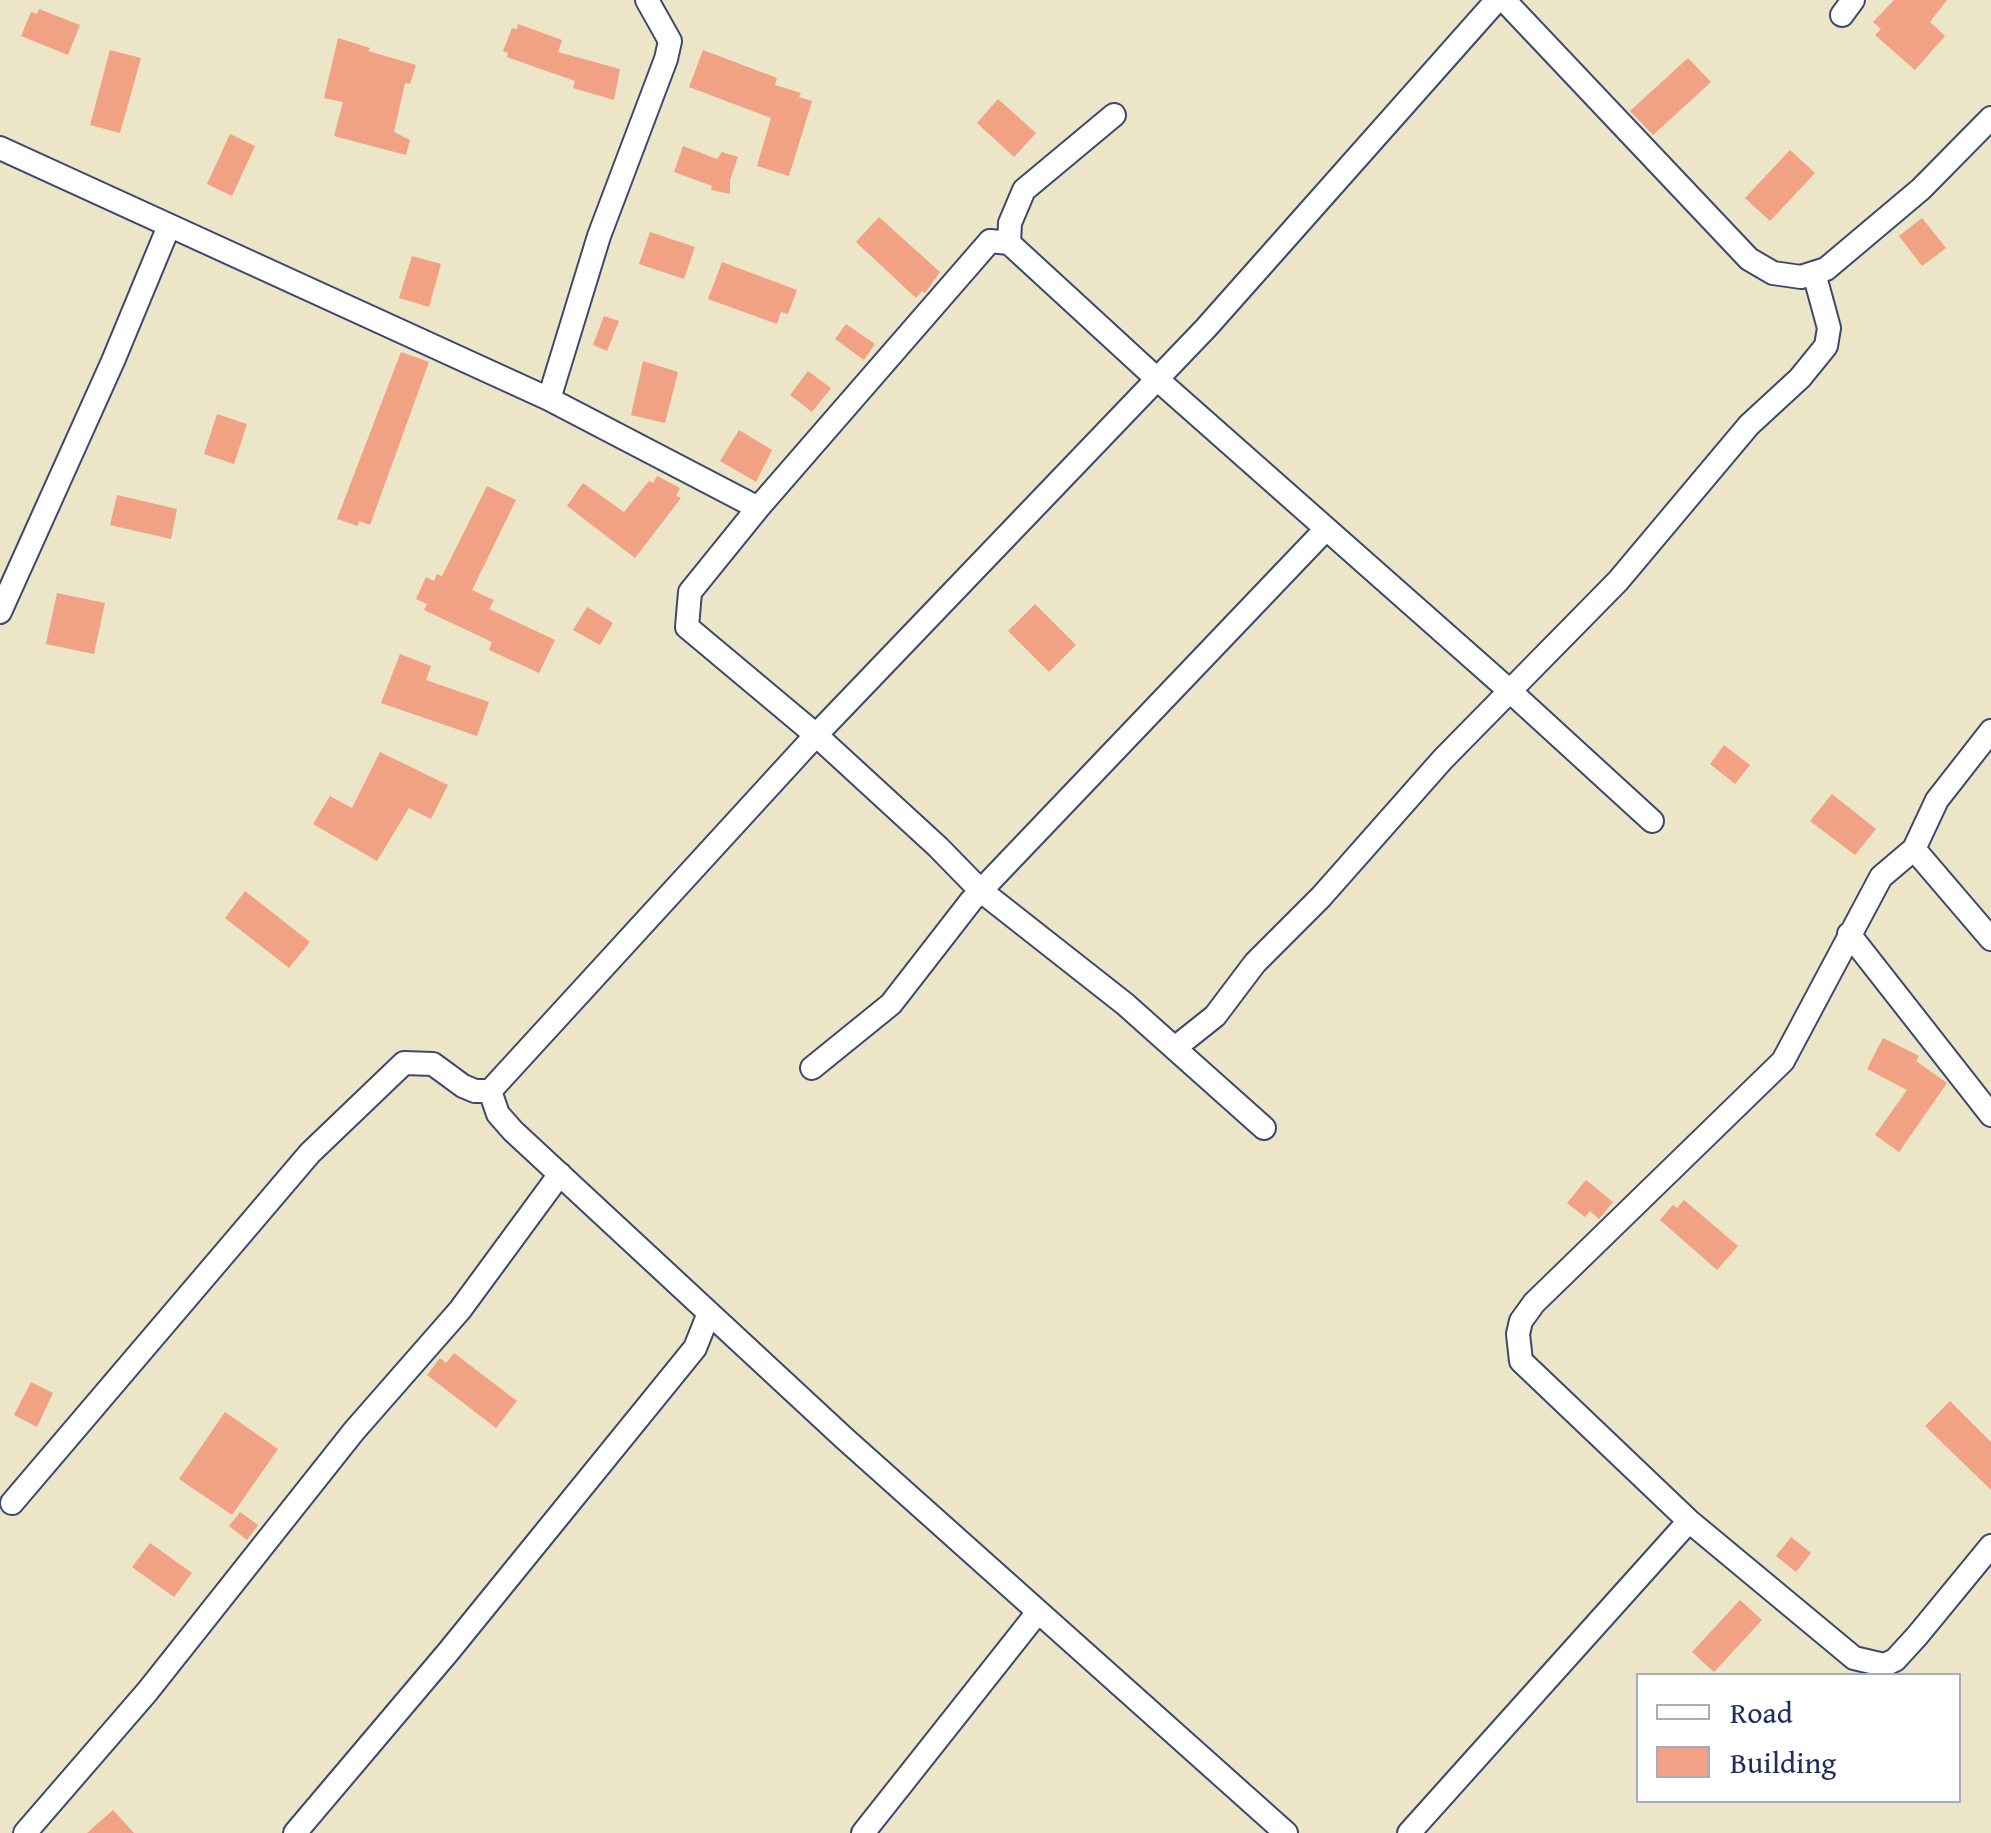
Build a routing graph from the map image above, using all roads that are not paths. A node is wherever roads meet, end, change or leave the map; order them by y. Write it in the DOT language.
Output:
graph roads {
  1 [pos="647,0"];
  2 [pos="1500,0"];
  3 [pos="1114,115"];
  4 [pos="1991,118"];
  5 [pos="0,148"];
  6 [pos="169,226"];
  7 [pos="1009,242"];
  8 [pos="1814,273"];
  9 [pos="1156,378"];
  10 [pos="549,399"];
  11 [pos="758,508"];
  12 [pos="1326,529"];
  13 [pos="0,612"];
  14 [pos="1511,692"];
  15 [pos="1991,731"];
  16 [pos="816,735"];
  17 [pos="1652,821"];
  18 [pos="1914,849"];
  19 [pos="980,890"];
  20 [pos="1849,934"];
  21 [pos="1991,939"];
  22 [pos="1176,1047"];
  23 [pos="812,1068"];
  24 [pos="490,1091"];
  25 [pos="1991,1115"];
  26 [pos="1264,1128"];
  27 [pos="560,1174"];
  28 [pos="708,1313"];
  29 [pos="12,1503"];
  30 [pos="1689,1521"];
  31 [pos="1991,1546"];
  32 [pos="1038,1612"];
  33 [pos="25,1833"];
  34 [pos="295,1833"];
  35 [pos="863,1833"];
  36 [pos="1286,1833"];
  37 [pos="1410,1833"];
  1 -- 10 [label="street"];
  2 -- 8 [label="street"];
  2 -- 9 [label="street"];
  3 -- 7 [label="street"];
  4 -- 8 [label="street"];
  5 -- 6 [label="street"];
  6 -- 10 [label="street"];
  6 -- 13 [label="street"];
  7 -- 9 [label="street"];
  7 -- 11 [label="street"];
  8 -- 14 [label="street"];
  9 -- 12 [label="street"];
  9 -- 16 [label="street"];
  10 -- 11 [label="street"];
  11 -- 16 [label="street"];
  12 -- 14 [label="street"];
  12 -- 19 [label="street"];
  14 -- 17 [label="street"];
  14 -- 22 [label="street"];
  15 -- 18 [label="street"];
  16 -- 19 [label="street"];
  16 -- 24 [label="street"];
  18 -- 20 [label="street"];
  18 -- 21 [label="street"];
  19 -- 22 [label="street"];
  19 -- 23 [label="street"];
  20 -- 25 [label="street"];
  20 -- 30 [label="street"];
  22 -- 26 [label="street"];
  24 -- 27 [label="street"];
  24 -- 29 [label="street"];
  27 -- 28 [label="street"];
  27 -- 33 [label="street"];
  28 -- 32 [label="street"];
  28 -- 34 [label="street"];
  30 -- 31 [label="street"];
  30 -- 37 [label="street"];
  32 -- 35 [label="street"];
  32 -- 36 [label="street"];
}
